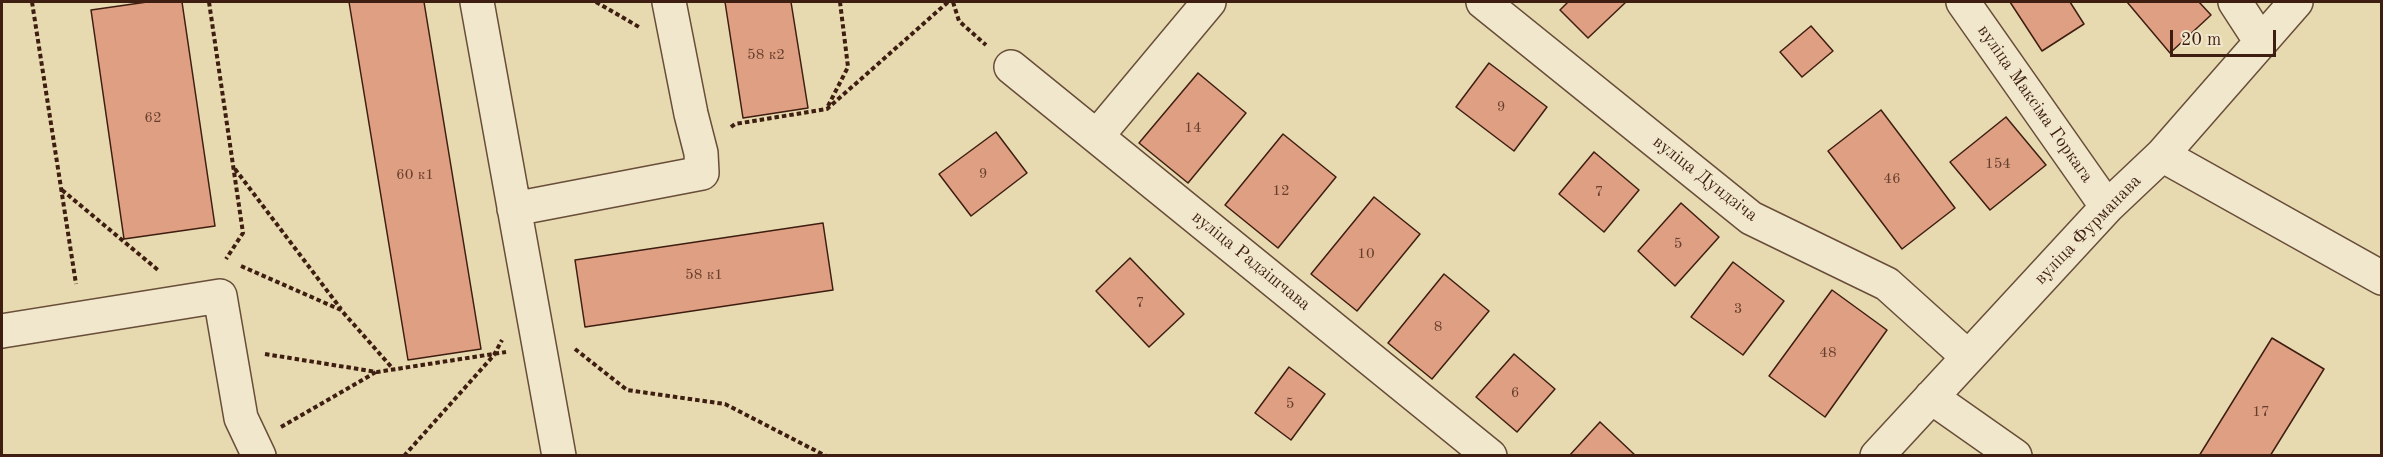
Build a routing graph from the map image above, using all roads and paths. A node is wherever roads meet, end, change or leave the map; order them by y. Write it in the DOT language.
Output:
graph roads {
  1 [pos="32,2"];
  2 [pos="209,2"];
  3 [pos="477,2"];
  4 [pos="669,2"];
  5 [pos="840,2"];
  6 [pos="948,2"];
  7 [pos="953,2"];
  8 [pos="1209,2"];
  9 [pos="1483,2"];
  10 [pos="1963,2"];
  11 [pos="2235,2"];
  12 [pos="2296,2"];
  13 [pos="2261,42"];
  14 [pos="1011,67"];
  15 [pos="827,109"];
  16 [pos="1097,136"];
  17 [pos="701,153"];
  18 [pos="2162,155"];
  19 [pos="233,167"];
  20 [pos="62,189"];
  21 [pos="2107,207"];
  22 [pos="514,209"];
  23 [pos="158,270"];
  24 [pos="2382,278"];
  25 [pos="530,293"];
  26 [pos="341,310"];
  27 [pos="82,317"];
  28 [pos="2,331"];
  29 [pos="1968,357"];
  30 [pos="394,370"];
  31 [pos="377,372"];
  32 [pos="1931,397"];
  33 [pos="256,449"];
  34 [pos="404,456"];
  35 [pos="559,456"];
  36 [pos="1490,456"];
  37 [pos="1877,456"];
  38 [pos="2015,456"];
  1 -- 20 [label="path"];
  2 -- 19 [label="path"];
  3 -- 22 [label="street"];
  4 -- 17 [label="street"];
  5 -- 15 [label="path"];
  6 -- 15 [label="path"];
  7 -- 14 [label="path"];
  8 -- 16 [label="street"];
  9 -- 29 [label="street, вуліца Дундзіча"];
  10 -- 21 [label="street, вуліца Максіма Горкага"];
  11 -- 13 [label="street"];
  12 -- 13 [label="street, вуліца Фурманава"];
  13 -- 18 [label="street, вуліца Фурманава"];
  14 -- 16 [label="street, вуліца Радзішчава"];
  15 -- 17 [label="path"];
  16 -- 36 [label="street, вуліца Радзішчава"];
  17 -- 22 [label="street"];
  18 -- 21 [label="street, вуліца Фурманава"];
  18 -- 24 [label="street"];
  19 -- 26 [label="path"];
  19 -- 26 [label="path"];
  20 -- 23 [label="path"];
  20 -- 27 [label="path"];
  21 -- 29 [label="street, вуліца Фурманава"];
  22 -- 25 [label="street"];
  25 -- 34 [label="path"];
  25 -- 35 [label="street"];
  26 -- 30 [label="path"];
  27 -- 28 [label="street"];
  27 -- 33 [label="street"];
  29 -- 32 [label="street, вуліца Фурманава"];
  31 -- 33 [label="path"];
  32 -- 37 [label="street, вуліца Фурманава"];
  32 -- 38 [label="street"];
}
